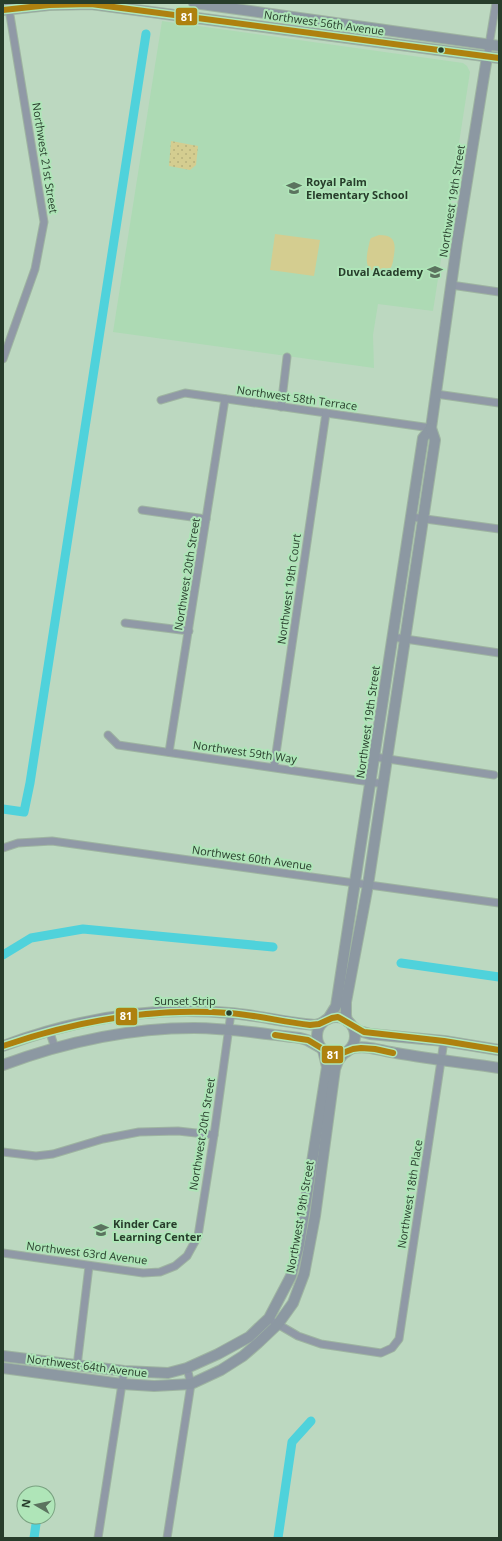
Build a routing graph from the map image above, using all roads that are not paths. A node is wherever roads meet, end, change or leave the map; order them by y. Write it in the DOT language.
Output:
graph roads {
  1 [pos="194,3"];
  2 [pos="496,3"];
  3 [pos="7,7"];
  4 [pos="494,45"];
  5 [pos="487,57"];
  6 [pos="499,58"];
  7 [pos="451,285"];
  8 [pos="499,292"];
  9 [pos="287,356"];
  10 [pos="3,359"];
  11 [pos="436,394"];
  12 [pos="225,399"];
  13 [pos="161,400"];
  14 [pos="499,403"];
  15 [pos="281,407"];
  16 [pos="326,413"];
  17 [pos="431,428"];
  18 [pos="142,510"];
  19 [pos="411,517"];
  20 [pos="206,519"];
  21 [pos="423,519"];
  22 [pos="499,529"];
  23 [pos="125,623"];
  24 [pos="189,631"];
  25 [pos="392,637"];
  26 [pos="405,639"];
  27 [pos="499,653"];
  28 [pos="108,735"];
  29 [pos="170,752"];
  30 [pos="375,757"];
  31 [pos="388,760"];
  32 [pos="274,767"];
  33 [pos="494,775"];
  34 [pos="371,782"];
  35 [pos="384,784"];
  36 [pos="3,848"];
  37 [pos="356,884"];
  38 [pos="368,885"];
  39 [pos="499,904"];
  40 [pos="231,1013"];
  41 [pos="325,1021"];
  42 [pos="350,1024"];
  43 [pos="49,1030"];
  44 [pos="228,1030"];
  45 [pos="444,1041"];
  46 [pos="3,1046"];
  47 [pos="55,1048"];
  48 [pos="322,1049"];
  49 [pos="499,1050"];
  50 [pos="347,1051"];
  51 [pos="441,1060"];
  52 [pos="3,1065"];
  53 [pos="499,1068"];
  54 [pos="214,1135"];
  55 [pos="3,1152"];
  56 [pos="3,1253"];
  57 [pos="187,1256"];
  58 [pos="89,1266"];
  59 [pos="269,1318"];
  60 [pos="278,1324"];
  61 [pos="3,1356"];
  62 [pos="77,1366"];
  63 [pos="3,1368"];
  64 [pos="187,1368"];
  65 [pos="124,1371"];
  66 [pos="122,1384"];
  67 [pos="191,1384"];
  68 [pos="98,1538"];
  69 [pos="168,1538"];
  1 -- 4 [label="street, Northwest 56th Avenue"];
  2 -- 4 [label="street, Northwest 19th Street"];
  3 -- 5 [label="street, Northwest 56th Avenue"];
  3 -- 10 [label="street, Northwest 21st Street"];
  4 -- 5 [label="street, Northwest 19th Street"];
  5 -- 6 [label="street, Northwest 56th Avenue"];
  5 -- 7 [label="street, Northwest 19th Street"];
  7 -- 8 [label="street"];
  7 -- 11 [label="street, Northwest 19th Street"];
  9 -- 15 [label="street"];
  11 -- 14 [label="street"];
  11 -- 17 [label="street, Northwest 19th Street"];
  12 -- 13 [label="street, Northwest 58th Terrace"];
  12 -- 15 [label="street, Northwest 58th Terrace"];
  12 -- 20 [label="street, Northwest 20th Street"];
  15 -- 16 [label="street, Northwest 58th Terrace"];
  16 -- 17 [label="street, Northwest 58th Terrace"];
  16 -- 32 [label="street, Northwest 19th Court"];
  17 -- 19 [label="street, Northwest 19th Street"];
  17 -- 21 [label="street, Northwest 19th Street"];
  18 -- 20 [label="street"];
  19 -- 21 [label="street"];
  19 -- 25 [label="street, Northwest 19th Street"];
  20 -- 24 [label="street, Northwest 20th Street"];
  21 -- 22 [label="street"];
  21 -- 26 [label="street, Northwest 19th Street"];
  23 -- 24 [label="street"];
  24 -- 29 [label="street, Northwest 20th Street"];
  25 -- 26 [label="street"];
  25 -- 30 [label="street, Northwest 19th Street"];
  26 -- 27 [label="street"];
  26 -- 31 [label="street, Northwest 19th Street"];
  28 -- 29 [label="street, Northwest 59th Way"];
  29 -- 32 [label="street, Northwest 59th Way"];
  30 -- 31 [label="street"];
  30 -- 34 [label="street, Northwest 19th Street"];
  31 -- 33 [label="street"];
  31 -- 35 [label="street, Northwest 19th Street"];
  32 -- 34 [label="street, Northwest 59th Way"];
  34 -- 35 [label="street, Northwest 59th Way"];
  34 -- 37 [label="street, Northwest 19th Street"];
  35 -- 38 [label="street, Northwest 19th Street"];
  36 -- 37 [label="street, Northwest 60th Avenue"];
  37 -- 38 [label="street, Northwest 60th Avenue"];
  37 -- 41 [label="street, Northwest 19th Street"];
  38 -- 39 [label="street, Northwest 60th Avenue"];
  38 -- 42 [label="street, Northwest 19th Street"];
  40 -- 41 [label="street, Sunset Strip"];
  40 -- 43 [label="street, Sunset Strip"];
  40 -- 44 [label="street, Northwest 20th Street"];
  41 -- 42 [label="street"];
  41 -- 48 [label="street"];
  42 -- 45 [label="street"];
  42 -- 50 [label="street"];
  43 -- 46 [label="street, Sunset Strip"];
  43 -- 47 [label="street"];
  44 -- 47 [label="street"];
  44 -- 48 [label="street"];
  44 -- 54 [label="street, Northwest 20th Street"];
  45 -- 49 [label="street"];
  45 -- 51 [label="street, Northwest 18th Place"];
  47 -- 52 [label="street"];
  48 -- 50 [label="street"];
  48 -- 59 [label="street, Northwest 19th Street"];
  50 -- 51 [label="street"];
  50 -- 60 [label="street, Northwest 19th Street"];
  51 -- 53 [label="street"];
  51 -- 60 [label="street, Northwest 18th Place"];
  54 -- 55 [label="street"];
  54 -- 57 [label="street, Northwest 20th Street"];
  56 -- 58 [label="street, Northwest 63rd Avenue"];
  57 -- 58 [label="street, Northwest 63rd Avenue"];
  58 -- 62 [label="street"];
  59 -- 60 [label="street"];
  59 -- 64 [label="street, Northwest 19th Street"];
  60 -- 67 [label="street, Northwest 19th Street"];
  61 -- 62 [label="street, Northwest 64th Avenue"];
  62 -- 65 [label="street, Northwest 64th Avenue"];
  63 -- 66 [label="street, Northwest 64th Avenue"];
  64 -- 65 [label="street, Northwest 64th Avenue"];
  64 -- 67 [label="street"];
  65 -- 66 [label="street"];
  66 -- 67 [label="street, Northwest 64th Avenue"];
  66 -- 68 [label="street"];
  67 -- 69 [label="street"];
}
